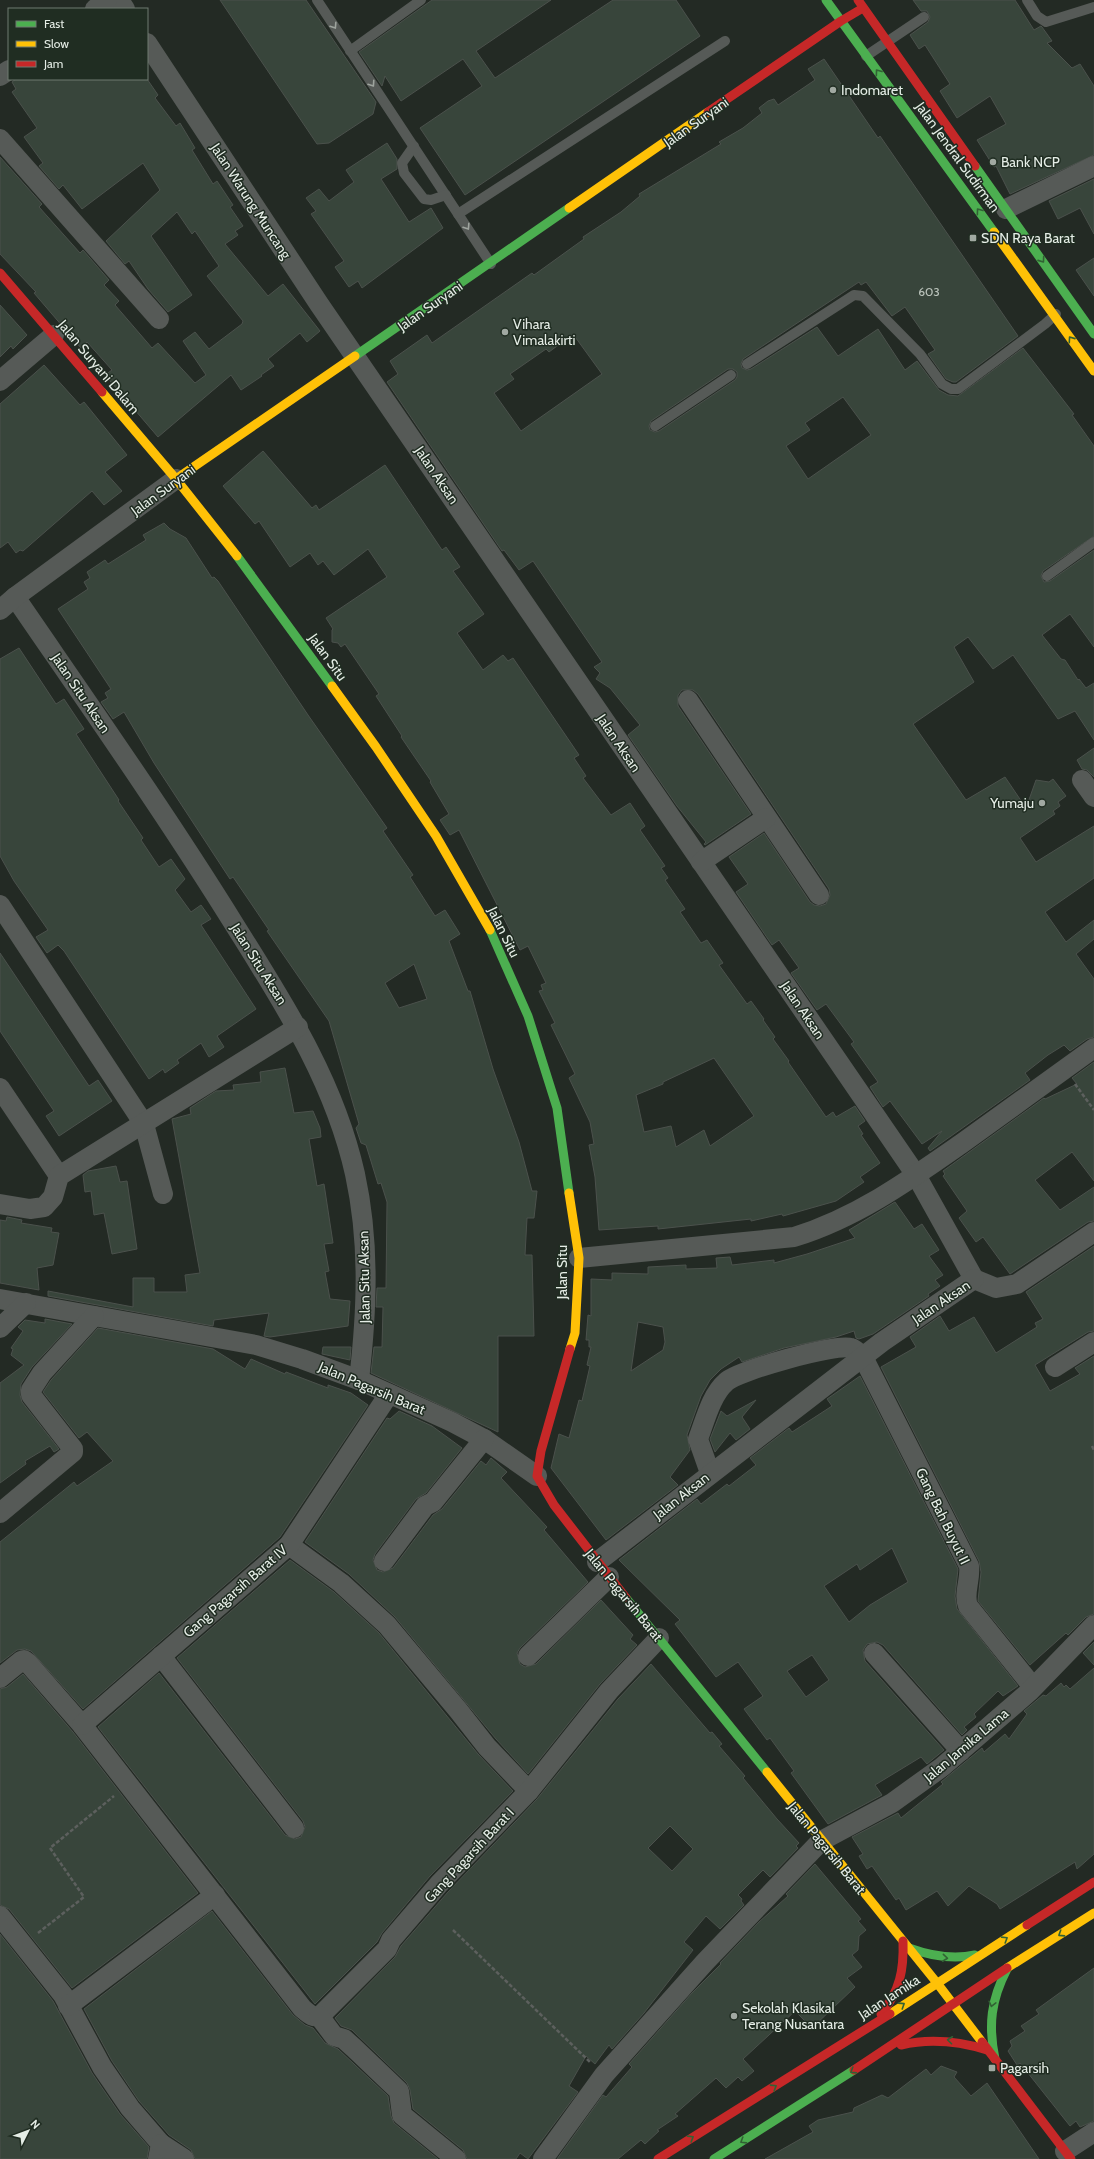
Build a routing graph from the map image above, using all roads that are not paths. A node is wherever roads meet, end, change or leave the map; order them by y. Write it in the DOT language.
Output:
graph roads {
  1 [pos="107,0"];
  2 [pos="317,0"];
  3 [pos="421,0"];
  4 [pos="826,0"];
  5 [pos="858,0"];
  6 [pos="1027,0"];
  7 [pos="1094,7"];
  8 [pos="96,8"];
  9 [pos="864,8"];
  10 [pos="924,17"];
  11 [pos="841,21"];
  12 [pos="724,41"];
  13 [pos="887,42"];
  14 [pos="148,45"];
  15 [pos="350,51"];
  16 [pos="866,56"];
  17 [pos="0,139"];
  18 [pos="414,146"];
  19 [pos="1094,166"];
  20 [pos="446,195"];
  21 [pos="1006,209"];
  22 [pos="458,214"];
  23 [pos="491,264"];
  24 [pos="0,272"];
  25 [pos="1072,303"];
  26 [pos="1054,315"];
  27 [pos="159,319"];
  28 [pos="1094,334"];
  29 [pos="54,336"];
  30 [pos="356,357"];
  31 [pos="747,364"];
  32 [pos="1094,370"];
  33 [pos="731,375"];
  34 [pos="0,381"];
  35 [pos="655,426"];
  36 [pos="176,479"];
  37 [pos="1094,542"];
  38 [pos="1047,576"];
  39 [pos="15,597"];
  40 [pos="0,610"];
  41 [pos="688,700"];
  42 [pos="1082,780"];
  43 [pos="1094,797"];
  44 [pos="766,818"];
  45 [pos="701,862"];
  46 [pos="819,895"];
  47 [pos="0,904"];
  48 [pos="298,1027"];
  49 [pos="1094,1048"];
  50 [pos="0,1088"];
  51 [pos="144,1124"];
  52 [pos="916,1175"];
  53 [pos="59,1176"];
  54 [pos="163,1194"];
  55 [pos="0,1204"];
  56 [pos="1094,1232"];
  57 [pos="580,1258"];
  58 [pos="974,1279"];
  59 [pos="0,1299"];
  60 [pos="26,1304"];
  61 [pos="94,1316"];
  62 [pos="0,1328"];
  63 [pos="1094,1342"];
  64 [pos="862,1357"];
  65 [pos="1055,1367"];
  66 [pos="359,1380"];
  67 [pos="389,1394"];
  68 [pos="484,1439"];
  69 [pos="710,1473"];
  70 [pos="537,1476"];
  71 [pos="0,1513"];
  72 [pos="289,1545"];
  73 [pos="384,1561"];
  74 [pos="603,1569"];
  75 [pos="1094,1626"];
  76 [pos="659,1638"];
  77 [pos="874,1653"];
  78 [pos="161,1656"];
  79 [pos="528,1656"];
  80 [pos="0,1678"];
  81 [pos="1033,1687"];
  82 [pos="82,1725"];
  83 [pos="961,1751"];
  84 [pos="529,1791"];
  85 [pos="294,1828"];
  86 [pos="821,1841"];
  87 [pos="1094,1882"];
  88 [pos="215,1895"];
  89 [pos="1094,1913"];
  90 [pos="0,1916"];
  91 [pos="903,1941"];
  92 [pos="909,1948"];
  93 [pos="982,1953"];
  94 [pos="1007,1968"];
  95 [pos="937,1983"];
  96 [pos="953,2005"];
  97 [pos="68,2006"];
  98 [pos="319,2016"];
  99 [pos="870,2027"];
  100 [pos="886,2050"];
  101 [pos="988,2050"];
  102 [pos="995,2059"];
  103 [pos="1094,2132"];
  104 [pos="160,2151"];
  105 [pos="1068,2155"];
  106 [pos="184,2159"];
  107 [pos="456,2159"];
  108 [pos="543,2159"];
  109 [pos="658,2159"];
  110 [pos="714,2159"];
  1 -- 8 [label="street"];
  2 -- 15 [label="lane, one-way"];
  3 -- 15 [label="lane"];
  4 -- 11 [label="street, Jalan Jendral Sudirman"];
  5 -- 9 [label="street, Jalan Jendral Sudirman"];
  6 -- 7 [label="lane"];
  9 -- 11 [label="street, Jalan Suryani"];
  9 -- 13 [label="street, Jalan Jendral Sudirman"];
  10 -- 13 [label="lane"];
  11 -- 16 [label="street, Jalan Jendral Sudirman"];
  11 -- 23 [label="street, Jalan Suryani"];
  12 -- 22 [label="lane"];
  13 -- 16 [label="lane"];
  13 -- 21 [label="street, Jalan Jendral Sudirman"];
  14 -- 30 [label="street, Jalan Warung Muncang"];
  15 -- 18 [label="lane, one-way"];
  26 -- 16 [label="street, Jalan Jendral Sudirman, one-way"];
  17 -- 27 [label="street"];
  18 -- 20 [label="lane"];
  18 -- 20 [label="lane"];
  19 -- 21 [label="street"];
  20 -- 22 [label="lane"];
  21 -- 25 [label="street, Jalan Jendral Sudirman, one-way"];
  22 -- 23 [label="lane, one-way"];
  23 -- 30 [label="street, Jalan Suryani"];
  24 -- 29 [label="street, Jalan Suryani Dalam"];
  25 -- 26 [label="lane"];
  25 -- 28 [label="street, Jalan Jendral Sudirman"];
  26 -- 31 [label="lane"];
  32 -- 26 [label="street, Jalan Jendral Sudirman, one-way"];
  29 -- 34 [label="street"];
  29 -- 36 [label="street, Jalan Suryani Dalam"];
  30 -- 36 [label="street, Jalan Suryani"];
  30 -- 45 [label="street, Jalan Aksan"];
  33 -- 35 [label="lane"];
  36 -- 39 [label="street, Jalan Suryani"];
  36 -- 57 [label="street, Jalan Situ"];
  37 -- 38 [label="lane"];
  39 -- 40 [label="street, Jalan Suryani"];
  39 -- 48 [label="street, Jalan Situ Aksan"];
  41 -- 44 [label="street"];
  42 -- 43 [label="street"];
  44 -- 45 [label="street"];
  44 -- 46 [label="street"];
  45 -- 52 [label="street, Jalan Aksan"];
  47 -- 51 [label="street"];
  48 -- 51 [label="street"];
  48 -- 66 [label="street, Jalan Situ Aksan"];
  49 -- 52 [label="street"];
  50 -- 53 [label="street"];
  51 -- 53 [label="street"];
  51 -- 54 [label="street"];
  52 -- 57 [label="street"];
  52 -- 58 [label="street, Jalan Aksan"];
  53 -- 55 [label="street"];
  56 -- 58 [label="street"];
  57 -- 70 [label="street, Jalan Situ"];
  58 -- 64 [label="street, Jalan Aksan"];
  59 -- 60 [label="street, Jalan Pagarsih Barat"];
  60 -- 61 [label="street, Jalan Pagarsih Barat"];
  60 -- 62 [label="street"];
  61 -- 66 [label="street, Jalan Pagarsih Barat"];
  61 -- 71 [label="street"];
  63 -- 65 [label="street"];
  64 -- 69 [label="street, Jalan Aksan"];
  64 -- 69 [label="street"];
  64 -- 81 [label="street, Gang Bah Buyut II"];
  66 -- 67 [label="street, Jalan Pagarsih Barat"];
  67 -- 68 [label="street, Jalan Pagarsih Barat"];
  67 -- 72 [label="street, Gang Pagarsih Barat IV"];
  68 -- 70 [label="street, Jalan Pagarsih Barat"];
  68 -- 73 [label="street"];
  69 -- 74 [label="street, Jalan Aksan"];
  70 -- 74 [label="street, Jalan Pagarsih Barat"];
  72 -- 78 [label="street, Gang Pagarsih Barat IV"];
  72 -- 84 [label="street"];
  74 -- 76 [label="street, Jalan Pagarsih Barat"];
  74 -- 79 [label="street, Jalan Aksan"];
  75 -- 81 [label="street, Jalan Jamika Lama"];
  76 -- 84 [label="street, Gang Pagarsih Barat I"];
  76 -- 86 [label="street, Jalan Pagarsih Barat"];
  77 -- 83 [label="street"];
  78 -- 82 [label="street, Gang Pagarsih Barat IV"];
  78 -- 85 [label="street"];
  80 -- 82 [label="street"];
  81 -- 83 [label="street, Jalan Jamika Lama"];
  82 -- 88 [label="street"];
  83 -- 86 [label="street, Jalan Jamika Lama"];
  84 -- 98 [label="street, Gang Pagarsih Barat I"];
  86 -- 91 [label="street, Jalan Pagarsih Barat"];
  86 -- 108 [label="street, Jalan Jamika Lama"];
  93 -- 87 [label="street, Jalan Jamika, one-way"];
  88 -- 97 [label="street"];
  88 -- 98 [label="street"];
  89 -- 94 [label="street, one-way"];
  90 -- 97 [label="street"];
  91 -- 92 [label="street, Jalan Pagarsih Barat"];
  91 -- 99 [label="street"];
  92 -- 93 [label="street, one-way"];
  92 -- 95 [label="street, Jalan Pagarsih Barat"];
  93 -- 95 [label="street, Jalan Jamika"];
  94 -- 96 [label="street"];
  94 -- 102 [label="street, one-way"];
  95 -- 96 [label="street, Jalan Pagarsih Barat"];
  99 -- 95 [label="street, Jalan Jamika, one-way"];
  96 -- 100 [label="street"];
  96 -- 101 [label="street, Jalan Pagarsih Barat"];
  97 -- 104 [label="street"];
  98 -- 107 [label="street"];
  109 -- 99 [label="street, Jalan Jamika, one-way"];
  101 -- 100 [label="street, one-way"];
  100 -- 110 [label="street, one-way"];
  101 -- 102 [label="street, Jalan Pagarsih Barat"];
  102 -- 105 [label="street, Jalan Pagarsih Barat"];
  103 -- 105 [label="street"];
  104 -- 106 [label="street"];
}
